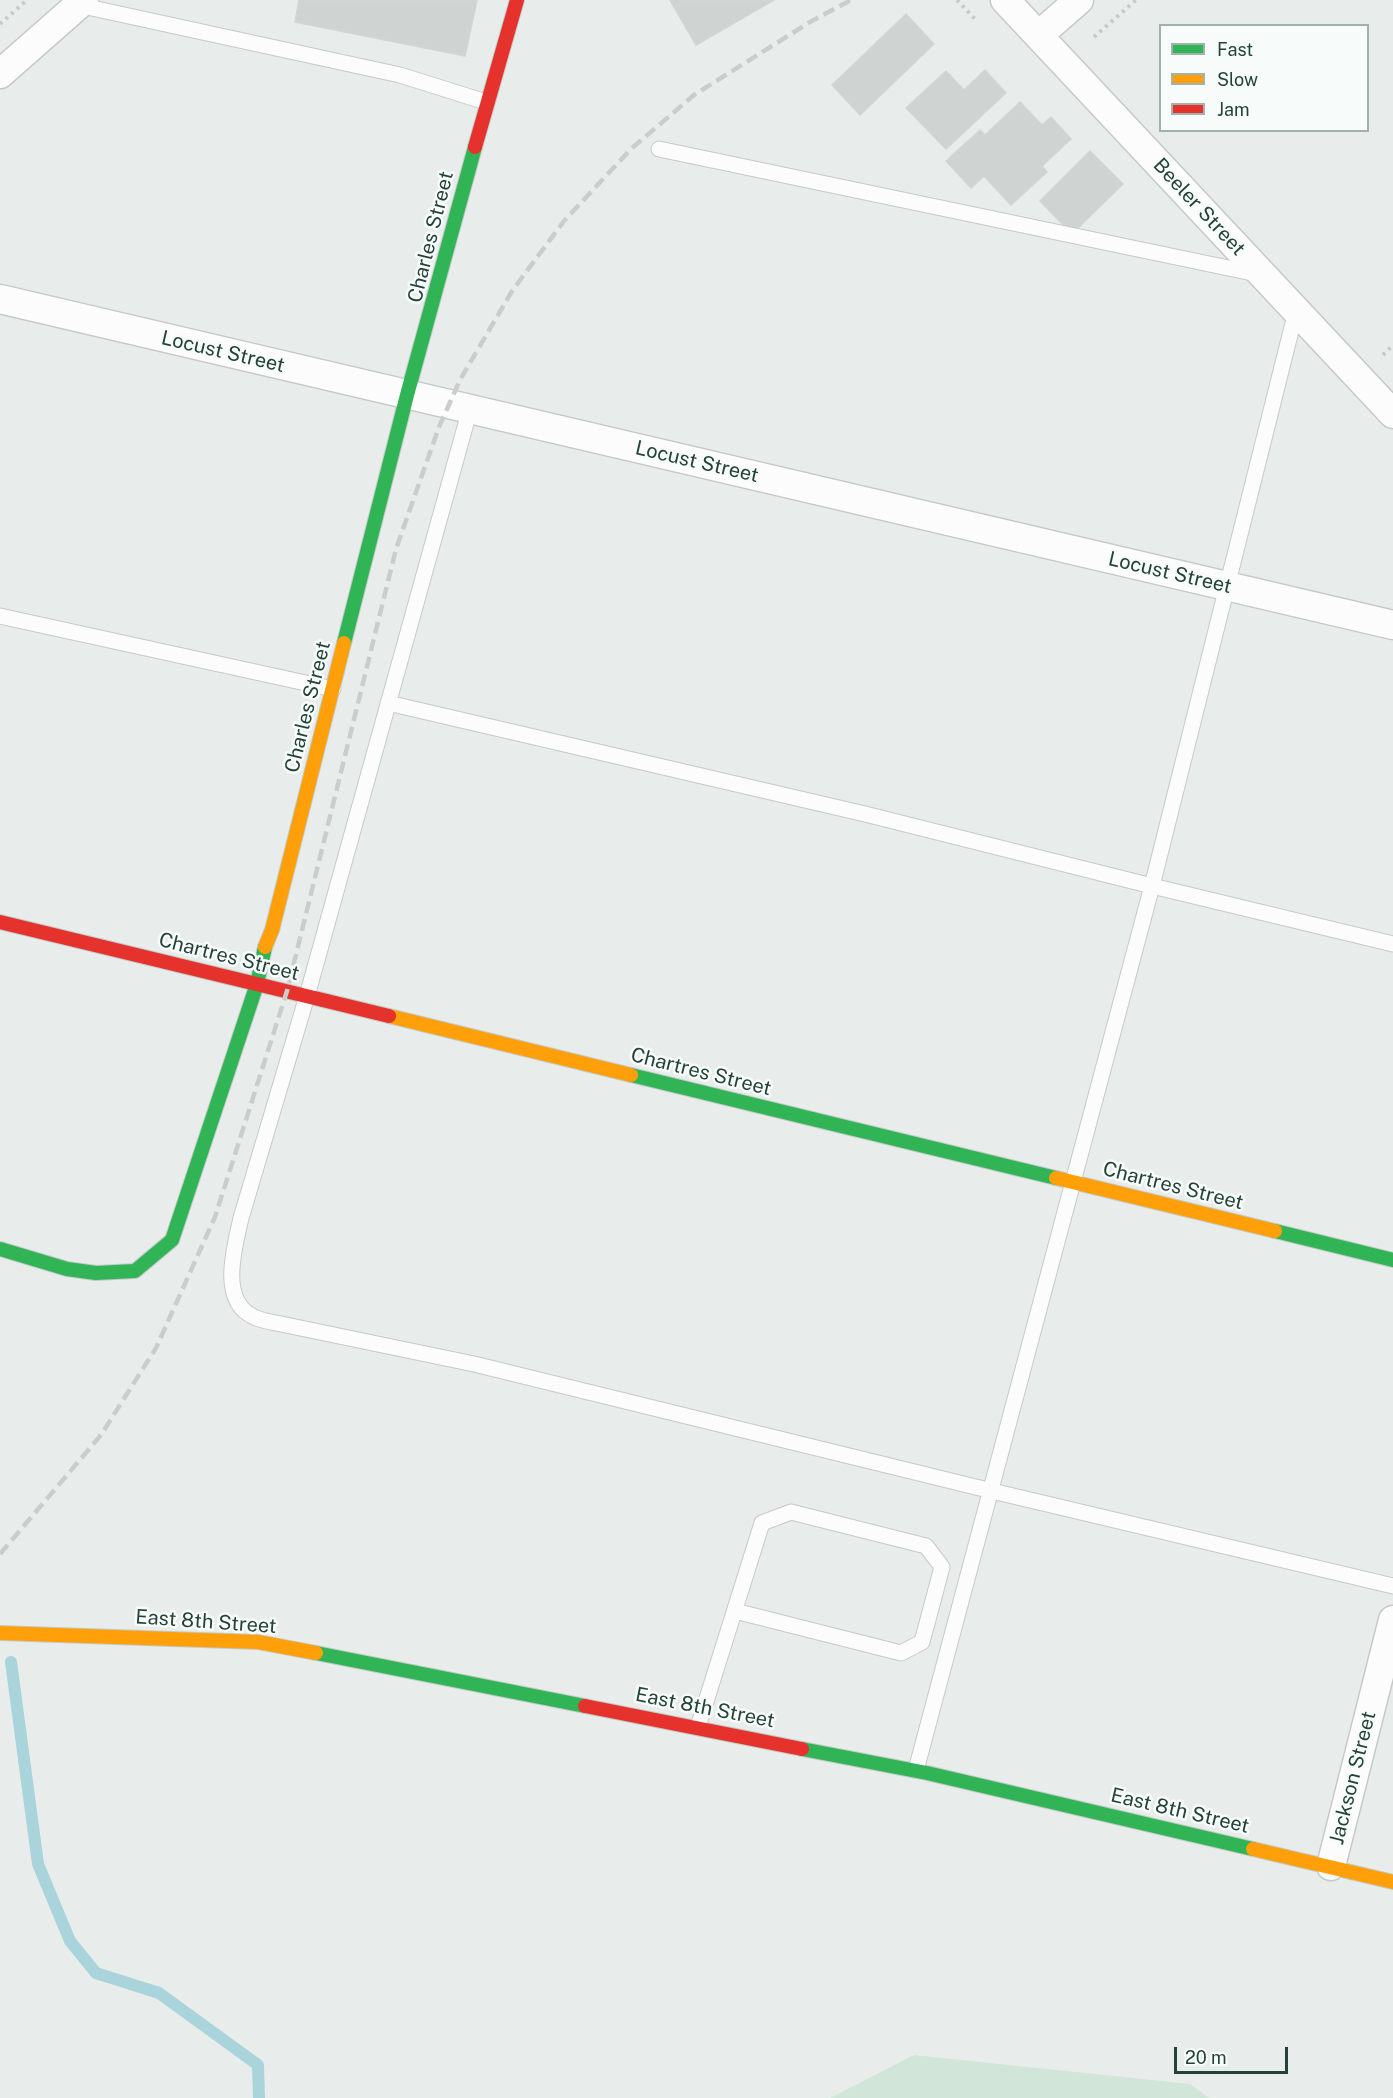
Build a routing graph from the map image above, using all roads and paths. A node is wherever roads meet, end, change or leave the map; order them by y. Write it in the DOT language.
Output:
graph roads {
  1 [pos="27,0"];
  2 [pos="517,0"];
  3 [pos="1005,0"];
  4 [pos="1079,0"];
  5 [pos="1136,0"];
  6 [pos="81,2"];
  7 [pos="0,24"];
  8 [pos="1039,35"];
  9 [pos="1094,37"];
  10 [pos="0,74"];
  11 [pos="486,102"];
  12 [pos="659,149"];
  13 [pos="1263,275"];
  14 [pos="0,299"];
  15 [pos="1296,311"];
  16 [pos="407,395"];
  17 [pos="470,409"];
  18 [pos="1393,414"];
  19 [pos="1227,586"];
  20 [pos="0,616"];
  21 [pos="1393,625"];
  22 [pos="333,689"];
  23 [pos="388,703"];
  24 [pos="1152,886"];
  25 [pos="0,922"];
  26 [pos="1393,944"];
  27 [pos="257,984"];
  28 [pos="307,996"];
  29 [pos="1071,1182"];
  30 [pos="0,1249"];
  31 [pos="1393,1260"];
  32 [pos="992,1491"];
  33 [pos="1393,1586"];
  34 [pos="735,1611"];
  35 [pos="1393,1620"];
  36 [pos="0,1633"];
  37 [pos="698,1727"];
  38 [pos="916,1770"];
  39 [pos="1331,1866"];
  40 [pos="1393,1882"];
  1 -- 7 [label="path"];
  2 -- 11 [label="street, Charles Street"];
  3 -- 8 [label="street, Beeler Street"];
  4 -- 8 [label="street"];
  5 -- 9 [label="path"];
  6 -- 10 [label="street"];
  6 -- 11 [label="lane"];
  8 -- 13 [label="street, Beeler Street"];
  11 -- 16 [label="street, Charles Street"];
  12 -- 13 [label="lane"];
  13 -- 15 [label="street, Beeler Street"];
  14 -- 16 [label="street, Locust Street"];
  15 -- 18 [label="street, Beeler Street"];
  15 -- 19 [label="lane"];
  16 -- 17 [label="street, Locust Street"];
  16 -- 22 [label="street, Charles Street"];
  17 -- 19 [label="street, Locust Street"];
  17 -- 23 [label="lane"];
  19 -- 21 [label="street, Locust Street"];
  19 -- 24 [label="lane"];
  20 -- 22 [label="lane"];
  22 -- 27 [label="street, Charles Street"];
  23 -- 24 [label="lane"];
  23 -- 28 [label="lane"];
  24 -- 26 [label="lane"];
  24 -- 29 [label="lane"];
  25 -- 27 [label="street, Chartres Street"];
  27 -- 28 [label="street, Chartres Street"];
  27 -- 30 [label="street, Charles Street"];
  28 -- 29 [label="street, Chartres Street"];
  28 -- 32 [label="lane"];
  29 -- 31 [label="street, Chartres Street"];
  29 -- 32 [label="lane"];
  32 -- 33 [label="lane"];
  32 -- 38 [label="lane"];
  34 -- 34 [label="lane"];
  34 -- 37 [label="lane"];
  35 -- 39 [label="street, Jackson Street"];
  36 -- 37 [label="street, East 8th Street"];
  37 -- 38 [label="street, East 8th Street"];
  38 -- 39 [label="street, East 8th Street"];
  39 -- 40 [label="street, East 8th Street"];
}
